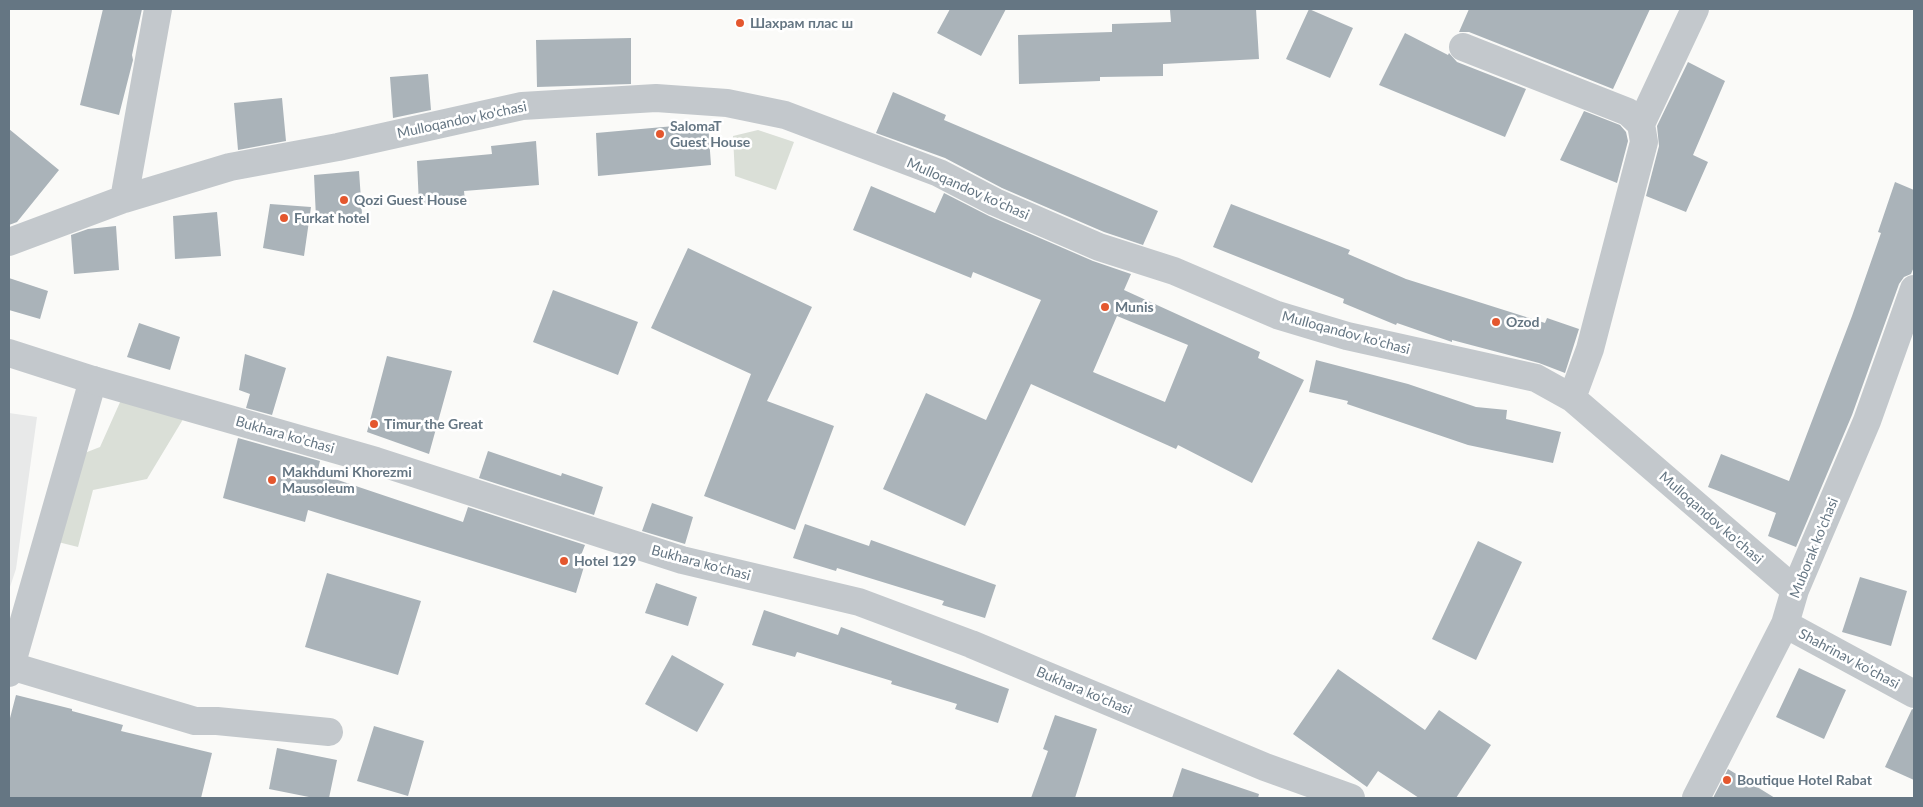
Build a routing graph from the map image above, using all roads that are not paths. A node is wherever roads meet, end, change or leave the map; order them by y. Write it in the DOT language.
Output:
graph roads {
  1 [pos="158,9"];
  2 [pos="1695,9"];
  3 [pos="1463,47"];
  4 [pos="1641,124"];
  5 [pos="124,199"];
  6 [pos="9,242"];
  7 [pos="1914,289"];
  8 [pos="9,353"];
  9 [pos="93,380"];
  10 [pos="1572,398"];
  11 [pos="1795,590"];
  12 [pos="1785,624"];
  13 [pos="10,670"];
  14 [pos="1914,694"];
  15 [pos="328,732"];
  16 [pos="1351,798"];
  17 [pos="1696,798"];
  1 -- 5 [label="street"];
  2 -- 4 [label="street"];
  3 -- 4 [label="street"];
  4 -- 10 [label="street"];
  5 -- 6 [label="street, Mulloqandov ko'chasi"];
  5 -- 10 [label="street, Mulloqandov ko'chasi"];
  7 -- 11 [label="street, Muborak ko'chasi"];
  8 -- 9 [label="street, Bukhara ko'chasi"];
  9 -- 13 [label="street"];
  9 -- 16 [label="street, Bukhara ko'chasi"];
  10 -- 11 [label="street, Mulloqandov ko'chasi"];
  11 -- 12 [label="street, Muborak ko'chasi"];
  12 -- 14 [label="street, Shahrinav ko'chasi"];
  12 -- 17 [label="street, Muborak ko'chasi"];
  13 -- 15 [label="street"];
}
